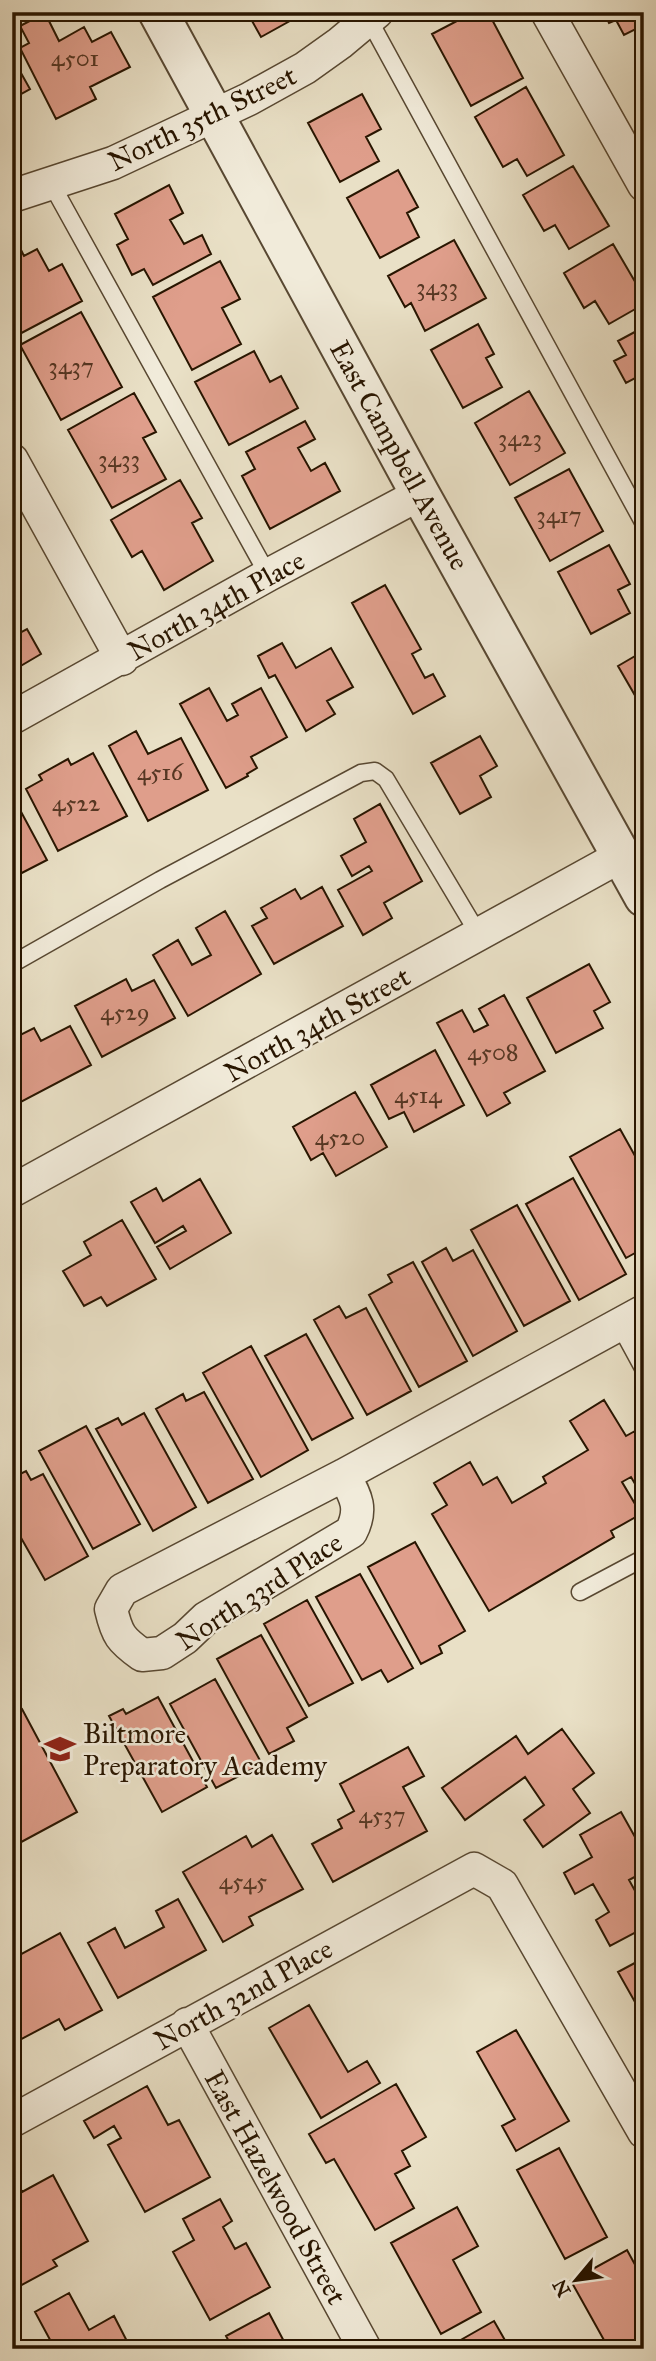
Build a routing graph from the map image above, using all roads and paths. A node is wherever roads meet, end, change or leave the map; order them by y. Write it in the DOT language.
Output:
graph roads {
  1 [pos="159,12"];
  2 [pos="547,12"];
  3 [pos="370,15"];
  4 [pos="214,115"];
  5 [pos="52,185"];
  6 [pos="644,185"];
  7 [pos="12,196"];
  8 [pos="12,460"];
  9 [pos="420,494"];
  10 [pos="644,524"];
  11 [pos="268,575"];
  12 [pos="121,659"];
  13 [pos="12,718"];
  14 [pos="621,856"];
  15 [pos="644,897"];
  16 [pos="479,935"];
  17 [pos="12,964"];
  18 [pos="12,1191"];
  19 [pos="631,1317"];
  20 [pos="644,1370"];
  21 [pos="344,1475"];
  22 [pos="644,1558"];
  23 [pos="580,1592"];
  24 [pos="187,2024"];
  25 [pos="12,2121"];
  26 [pos="644,2132"];
  27 [pos="365,2349"];
  1 -- 4 [label="street, East Campbell Avenue"];
  2 -- 6 [label="street"];
  3 -- 4 [label="street, North 35th Street"];
  3 -- 10 [label="lane"];
  4 -- 5 [label="street, North 35th Street"];
  4 -- 9 [label="street, East Campbell Avenue"];
  5 -- 7 [label="street, North 35th Street"];
  5 -- 11 [label="lane"];
  8 -- 12 [label="street"];
  9 -- 11 [label="street, North 34th Place"];
  9 -- 14 [label="street, East Campbell Avenue"];
  11 -- 12 [label="street, North 34th Place"];
  12 -- 13 [label="street, North 34th Place"];
  14 -- 15 [label="street, East Campbell Avenue"];
  14 -- 16 [label="street, North 34th Street"];
  16 -- 17 [label="lane"];
  16 -- 18 [label="street, North 34th Street"];
  19 -- 20 [label="lane"];
  19 -- 21 [label="street, North 33rd Place"];
  21 -- 21 [label="street, North 33rd Place"];
  22 -- 23 [label="lane"];
  24 -- 25 [label="street, North 32nd Place"];
  24 -- 26 [label="street, North 32nd Place"];
  24 -- 27 [label="street, East Hazelwood Street"];
}
